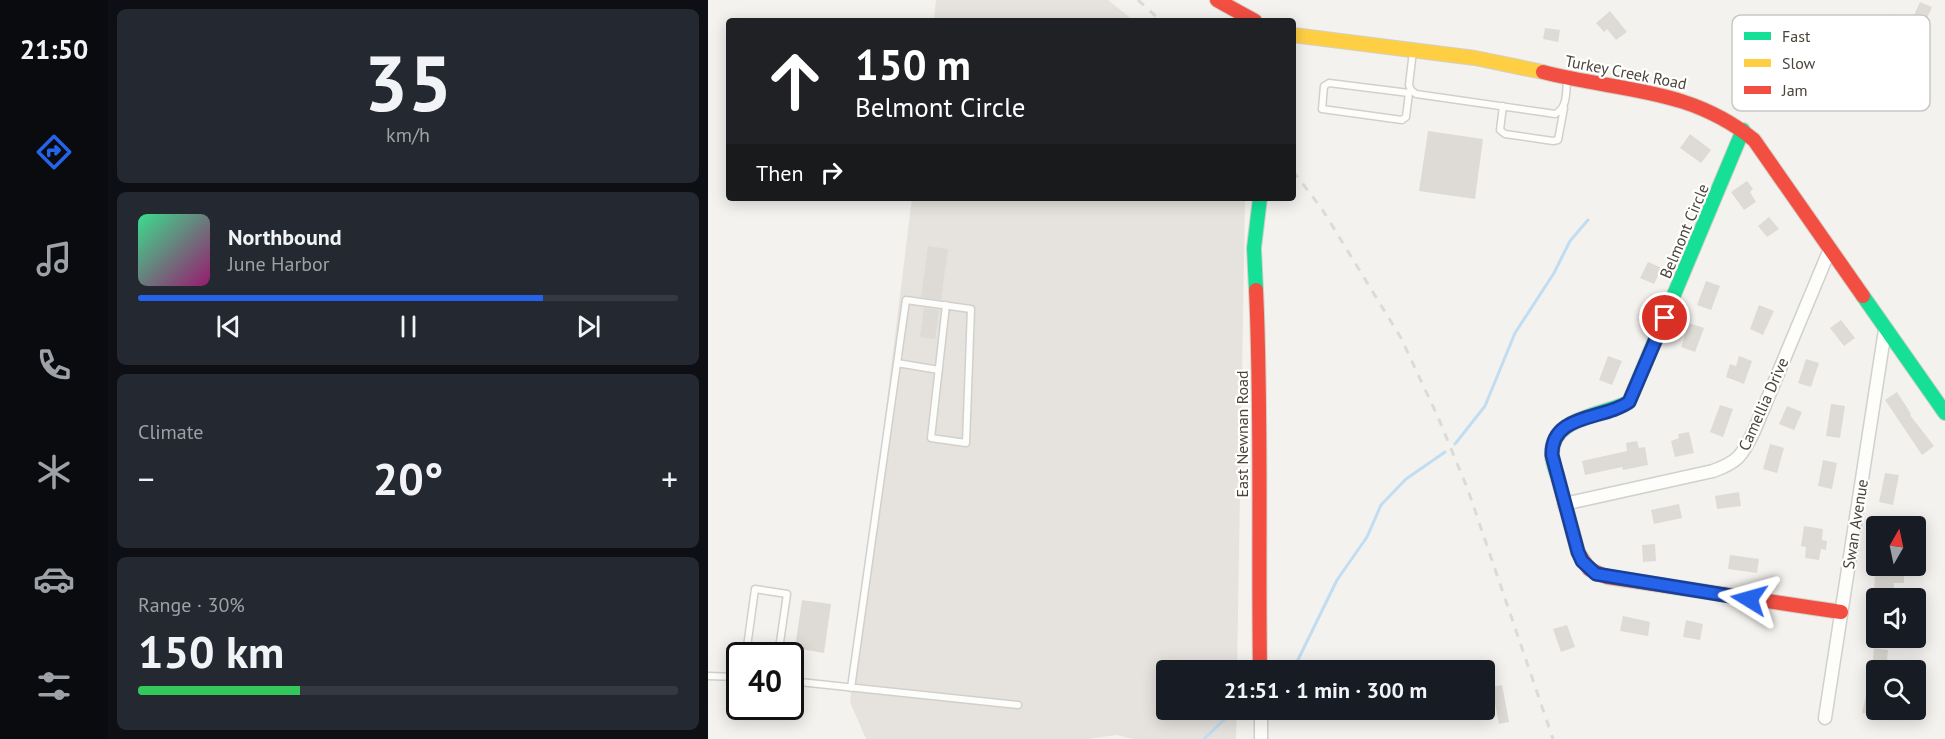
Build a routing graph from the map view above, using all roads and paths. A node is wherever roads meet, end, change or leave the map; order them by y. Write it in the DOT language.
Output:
graph roads {
  1 [pos="1217,0"];
  2 [pos="1250,18"];
  3 [pos="1296,35"];
  4 [pos="1413,51"];
  5 [pos="1568,78"];
  6 [pos="1410,92"];
  7 [pos="1564,105"];
  8 [pos="1503,106"];
  9 [pos="1743,130"];
  10 [pos="1260,201"];
  11 [pos="1830,249"];
  12 [pos="946,306"];
  13 [pos="1885,330"];
  14 [pos="897,363"];
  15 [pos="939,370"];
  16 [pos="1945,413"];
  17 [pos="1564,504"];
  18 [pos="1841,612"];
  19 [pos="778,653"];
  20 [pos="1260,660"];
  21 [pos="708,676"];
  22 [pos="726,677"];
  23 [pos="804,683"];
  24 [pos="851,688"];
  25 [pos="1018,705"];
  26 [pos="1825,718"];
  27 [pos="1261,720"];
  28 [pos="1261,739"];
  1 -- 2 [label="street"];
  3 -- 4 [label="street, Turkey Creek Road"];
  4 -- 5 [label="street, Turkey Creek Road"];
  4 -- 6 [label="lane"];
  5 -- 7 [label="lane"];
  5 -- 9 [label="street, Turkey Creek Road"];
  6 -- 6 [label="lane"];
  6 -- 8 [label="lane"];
  7 -- 8 [label="lane"];
  7 -- 8 [label="lane"];
  9 -- 11 [label="street, Turkey Creek Road"];
  9 -- 17 [label="street, Belmont Circle"];
  10 -- 20 [label="street, East Newnan Road"];
  11 -- 13 [label="street, Turkey Creek Road"];
  11 -- 17 [label="street, Camellia Drive"];
  12 -- 14 [label="lane"];
  12 -- 15 [label="lane"];
  12 -- 15 [label="lane"];
  13 -- 16 [label="street, Turkey Creek Road"];
  13 -- 18 [label="street, Swan Avenue"];
  14 -- 15 [label="lane"];
  14 -- 24 [label="lane"];
  17 -- 18 [label="street, Belmont Circle"];
  18 -- 26 [label="street, Swan Avenue"];
  19 -- 19 [label="lane"];
  21 -- 22 [label="lane"];
  23 -- 24 [label="lane"];
  24 -- 25 [label="lane"];
  27 -- 28 [label="street"];
}
